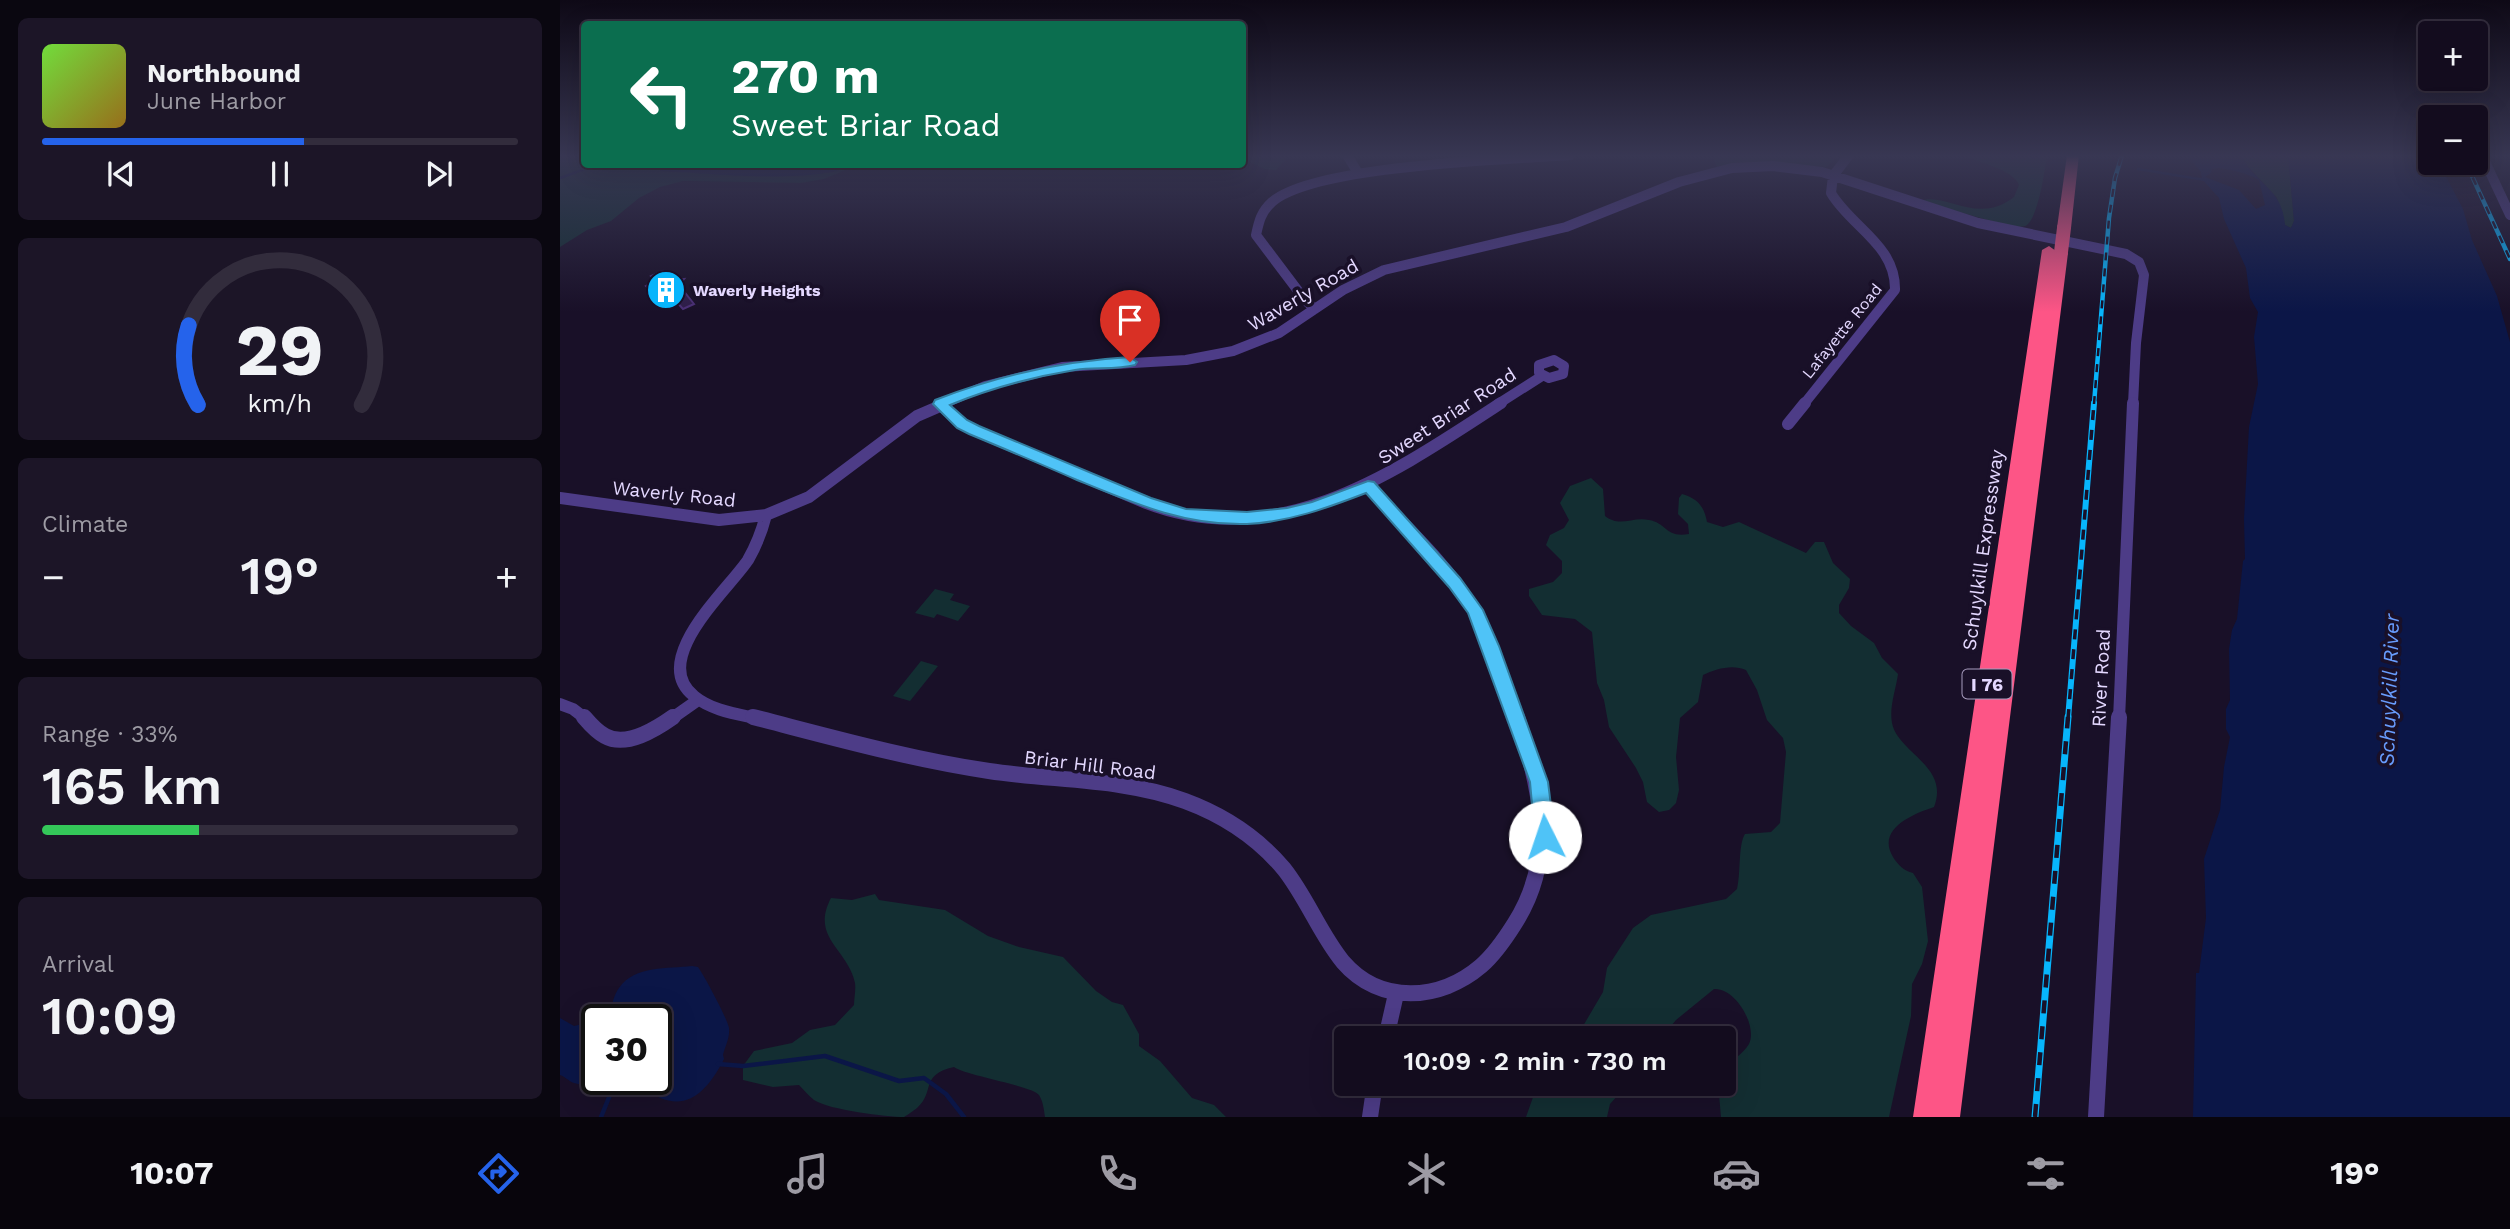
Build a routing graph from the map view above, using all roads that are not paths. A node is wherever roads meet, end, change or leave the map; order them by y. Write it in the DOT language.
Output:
graph roads {
  1 [pos="1266,207"];
  2 [pos="1617,207"];
  3 [pos="1843,207"];
  4 [pos="1931,207"];
  5 [pos="2061,207"];
  6 [pos="2055,251"];
  7 [pos="2121,253"];
  8 [pos="1315,309"];
  9 [pos="1542,376"];
  10 [pos="940,404"];
  11 [pos="1788,424"];
  12 [pos="1368,486"];
  13 [pos="560,498"];
  14 [pos="766,515"];
  15 [pos="698,700"];
  16 [pos="560,704"];
  17 [pos="1396,994"];
  18 [pos="1388,1026"];
  19 [pos="1373,1096"];
  20 [pos="1370,1117"];
  21 [pos="1925,1117"];
  22 [pos="1948,1117"];
  23 [pos="2096,1117"];
  1 -- 8 [label="street"];
  2 -- 8 [label="street, Waverly Road"];
  3 -- 11 [label="street, Lafayette Road"];
  4 -- 7 [label="street, Waverly Road"];
  5 -- 6 [label="highway, Schuylkill Expressway / I 76, bridge"];
  6 -- 21 [label="highway, Schuylkill Expressway / I 76"];
  6 -- 22 [label="highway, Schuylkill Expressway / I 76"];
  7 -- 23 [label="street, River Road"];
  8 -- 10 [label="street, Waverly Road"];
  9 -- 12 [label="street, Sweet Briar Road"];
  10 -- 12 [label="street, Sweet Briar Road"];
  10 -- 14 [label="street, Waverly Road"];
  12 -- 17 [label="street, Briar Hill Road"];
  13 -- 14 [label="street, Waverly Road"];
  14 -- 15 [label="street"];
  15 -- 16 [label="street"];
  15 -- 17 [label="street, Briar Hill Road"];
  17 -- 18 [label="street"];
  19 -- 20 [label="street"];
}
